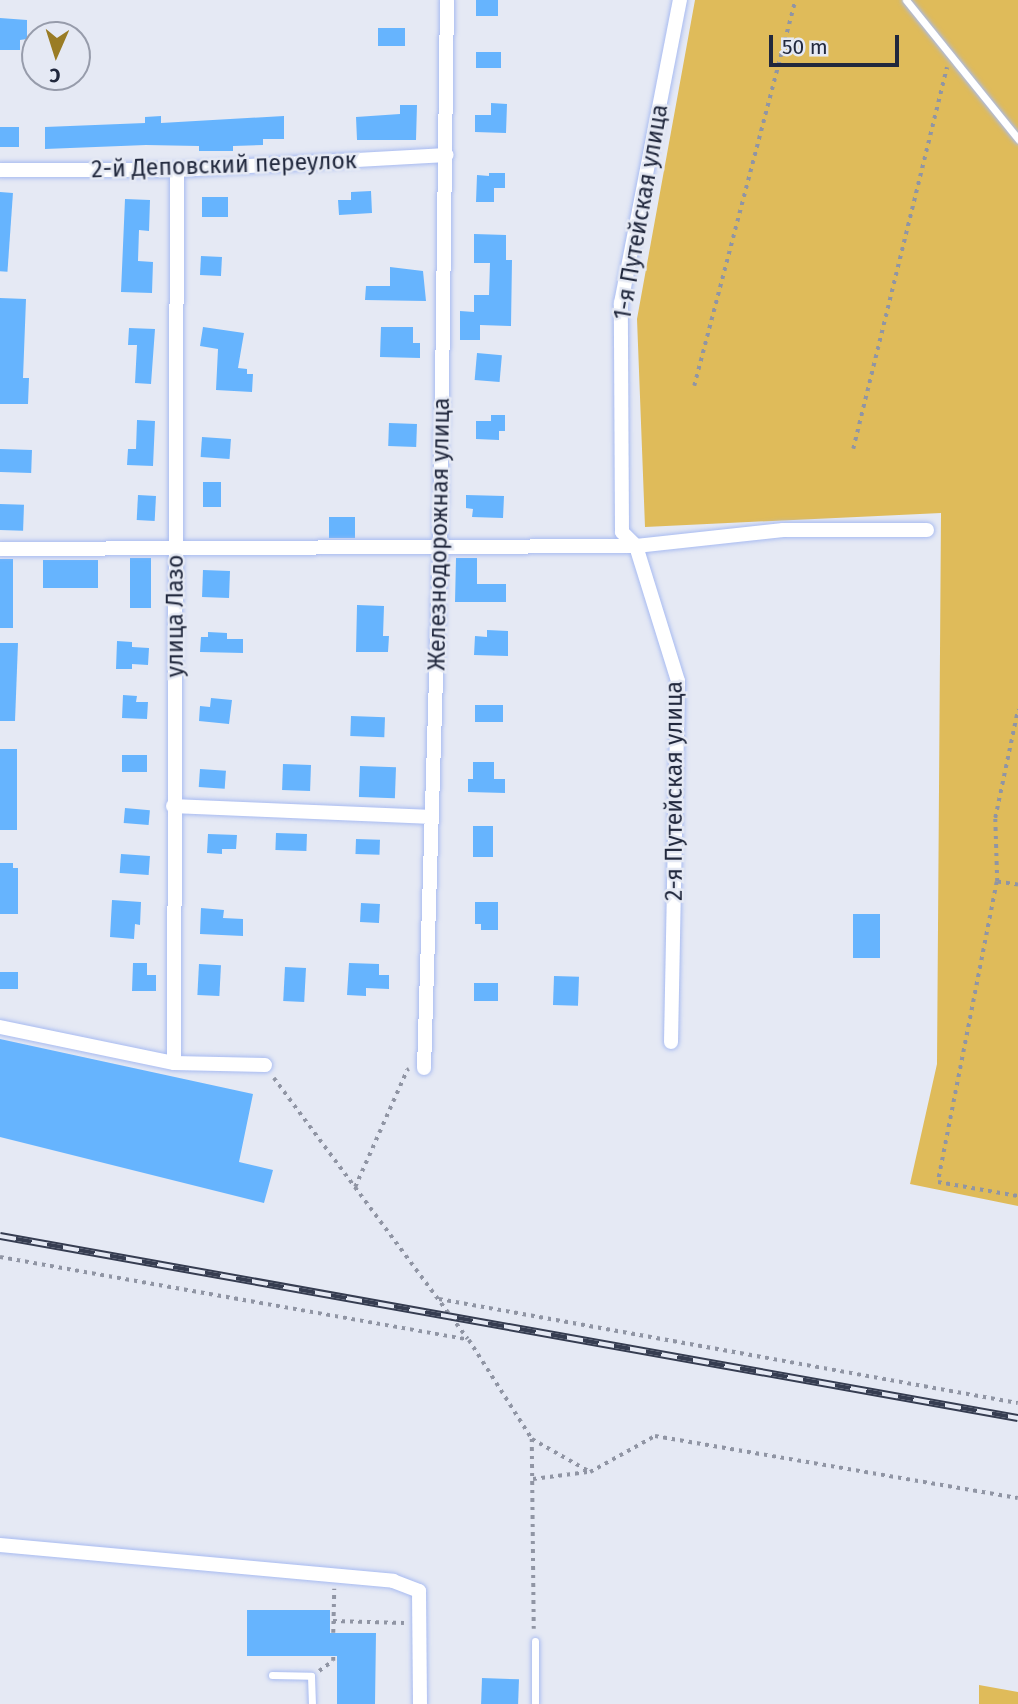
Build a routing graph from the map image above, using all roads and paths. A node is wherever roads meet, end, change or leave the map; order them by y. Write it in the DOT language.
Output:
graph roads {
  1 [pos="447,0"];
  2 [pos="680,0"];
  3 [pos="795,0"];
  4 [pos="906,0"];
  5 [pos="950,54"];
  6 [pos="1018,139"];
  7 [pos="447,155"];
  8 [pos="0,170"];
  9 [pos="177,170"];
  10 [pos="694,386"];
  11 [pos="853,449"];
  12 [pos="927,530"];
  13 [pos="636,546"];
  14 [pos="440,547"];
  15 [pos="175,549"];
  16 [pos="0,550"];
  17 [pos="1018,709"];
  18 [pos="173,806"];
  19 [pos="432,817"];
  20 [pos="997,882"];
  21 [pos="1018,885"];
  22 [pos="0,1027"];
  23 [pos="671,1042"];
  24 [pos="174,1063"];
  25 [pos="265,1065"];
  26 [pos="424,1068"];
  27 [pos="355,1187"];
  28 [pos="1018,1196"];
  29 [pos="0,1257"];
  30 [pos="439,1299"];
  31 [pos="469,1340"];
  32 [pos="1018,1403"];
  33 [pos="532,1438"];
  34 [pos="590,1472"];
  35 [pos="533,1479"];
  36 [pos="1018,1497"];
  37 [pos="0,1545"];
  38 [pos="334,1576"];
  39 [pos="333,1622"];
  40 [pos="420,1624"];
  41 [pos="333,1633"];
  42 [pos="535,1641"];
  43 [pos="333,1656"];
  44 [pos="272,1675"];
  45 [pos="312,1676"];
  46 [pos="312,1704"];
  47 [pos="420,1704"];
  48 [pos="535,1704"];
  1 -- 7 [label="street, Железнодорожная улица"];
  2 -- 13 [label="street, 1-я Путейская улица"];
  3 -- 10 [label="path"];
  4 -- 5 [label="lane"];
  5 -- 6 [label="lane"];
  5 -- 11 [label="path"];
  7 -- 9 [label="street, 2-й Деповский переулок"];
  7 -- 14 [label="street, Железнодорожная улица"];
  8 -- 9 [label="street, 2-й Деповский переулок"];
  9 -- 15 [label="street, улица Лазо"];
  12 -- 13 [label="street"];
  13 -- 14 [label="street"];
  13 -- 23 [label="street, 2-я Путейская улица"];
  14 -- 15 [label="street"];
  14 -- 19 [label="street, Железнодорожная улица"];
  15 -- 16 [label="street"];
  15 -- 18 [label="street, улица Лазо"];
  17 -- 20 [label="path"];
  18 -- 19 [label="street"];
  18 -- 24 [label="street, улица Лазо"];
  19 -- 26 [label="street, Железнодорожная улица"];
  20 -- 21 [label="path"];
  20 -- 28 [label="path"];
  22 -- 24 [label="street"];
  24 -- 25 [label="street"];
  25 -- 27 [label="path"];
  26 -- 27 [label="path"];
  27 -- 30 [label="path"];
  29 -- 31 [label="path"];
  30 -- 31 [label="path"];
  30 -- 32 [label="path"];
  31 -- 33 [label="path"];
  33 -- 34 [label="path"];
  33 -- 35 [label="path"];
  34 -- 35 [label="path"];
  34 -- 36 [label="path"];
  35 -- 42 [label="path"];
  37 -- 38 [label="street"];
  38 -- 39 [label="path"];
  38 -- 40 [label="street"];
  39 -- 40 [label="path"];
  39 -- 41 [label="path"];
  40 -- 47 [label="street"];
  42 -- 48 [label="lane"];
  43 -- 45 [label="path"];
  44 -- 45 [label="lane"];
  45 -- 46 [label="lane"];
}
